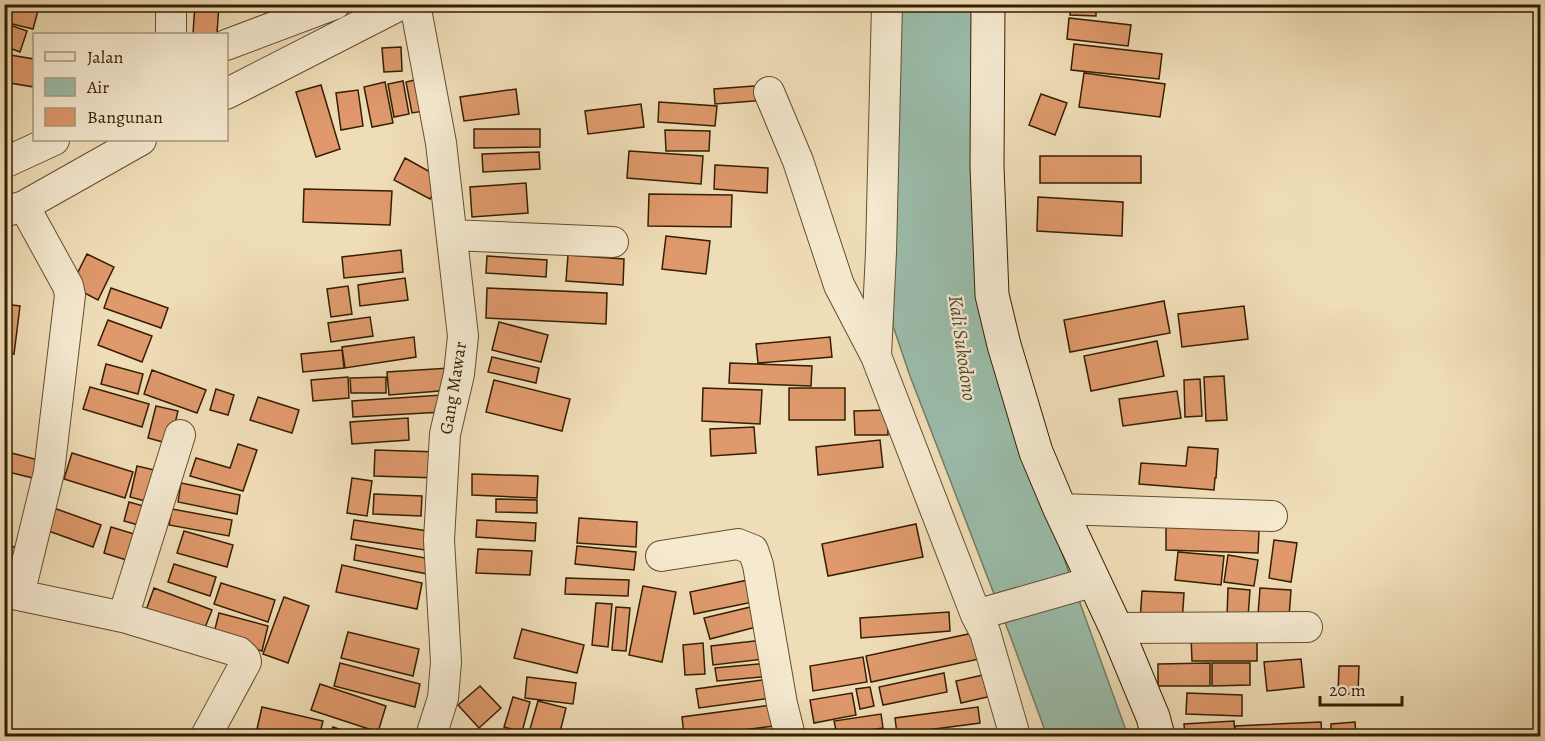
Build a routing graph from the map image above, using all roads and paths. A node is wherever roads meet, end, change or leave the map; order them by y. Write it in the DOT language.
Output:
graph roads {
  1 [pos="171,4"];
  2 [pos="335,4"];
  3 [pos="402,4"];
  4 [pos="415,4"];
  5 [pos="887,4"];
  6 [pos="988,4"];
  7 [pos="171,33"];
  8 [pos="228,44"];
  9 [pos="768,92"];
  10 [pos="228,93"];
  11 [pos="52,141"];
  12 [pos="139,141"];
  13 [pos="4,163"];
  14 [pos="14,209"];
  15 [pos="452,236"];
  16 [pos="613,242"];
  17 [pos="876,356"];
  18 [pos="180,435"];
  19 [pos="1060,509"];
  20 [pos="1272,516"];
  21 [pos="661,556"];
  22 [pos="1088,583"];
  23 [pos="12,594"];
  24 [pos="983,613"];
  25 [pos="123,617"];
  26 [pos="1307,627"];
  27 [pos="1116,628"];
  28 [pos="206,736"];
  29 [pos="431,736"];
  30 [pos="790,736"];
  31 [pos="1015,736"];
  32 [pos="1158,736"];
  1 -- 7 [label="street"];
  2 -- 8 [label="street"];
  3 -- 10 [label="street"];
  4 -- 15 [label="street, Gang Mawar"];
  5 -- 17 [label="street"];
  6 -- 19 [label="main road"];
  9 -- 17 [label="street"];
  11 -- 13 [label="street"];
  12 -- 14 [label="street"];
  14 -- 23 [label="street"];
  15 -- 16 [label="street"];
  15 -- 29 [label="street, Gang Mawar"];
  17 -- 24 [label="street"];
  18 -- 25 [label="street"];
  19 -- 20 [label="street"];
  19 -- 22 [label="main road"];
  21 -- 30 [label="street"];
  22 -- 24 [label="street"];
  22 -- 27 [label="main road"];
  23 -- 25 [label="street"];
  24 -- 31 [label="street"];
  25 -- 28 [label="street"];
  26 -- 27 [label="street"];
  27 -- 32 [label="main road"];
}
